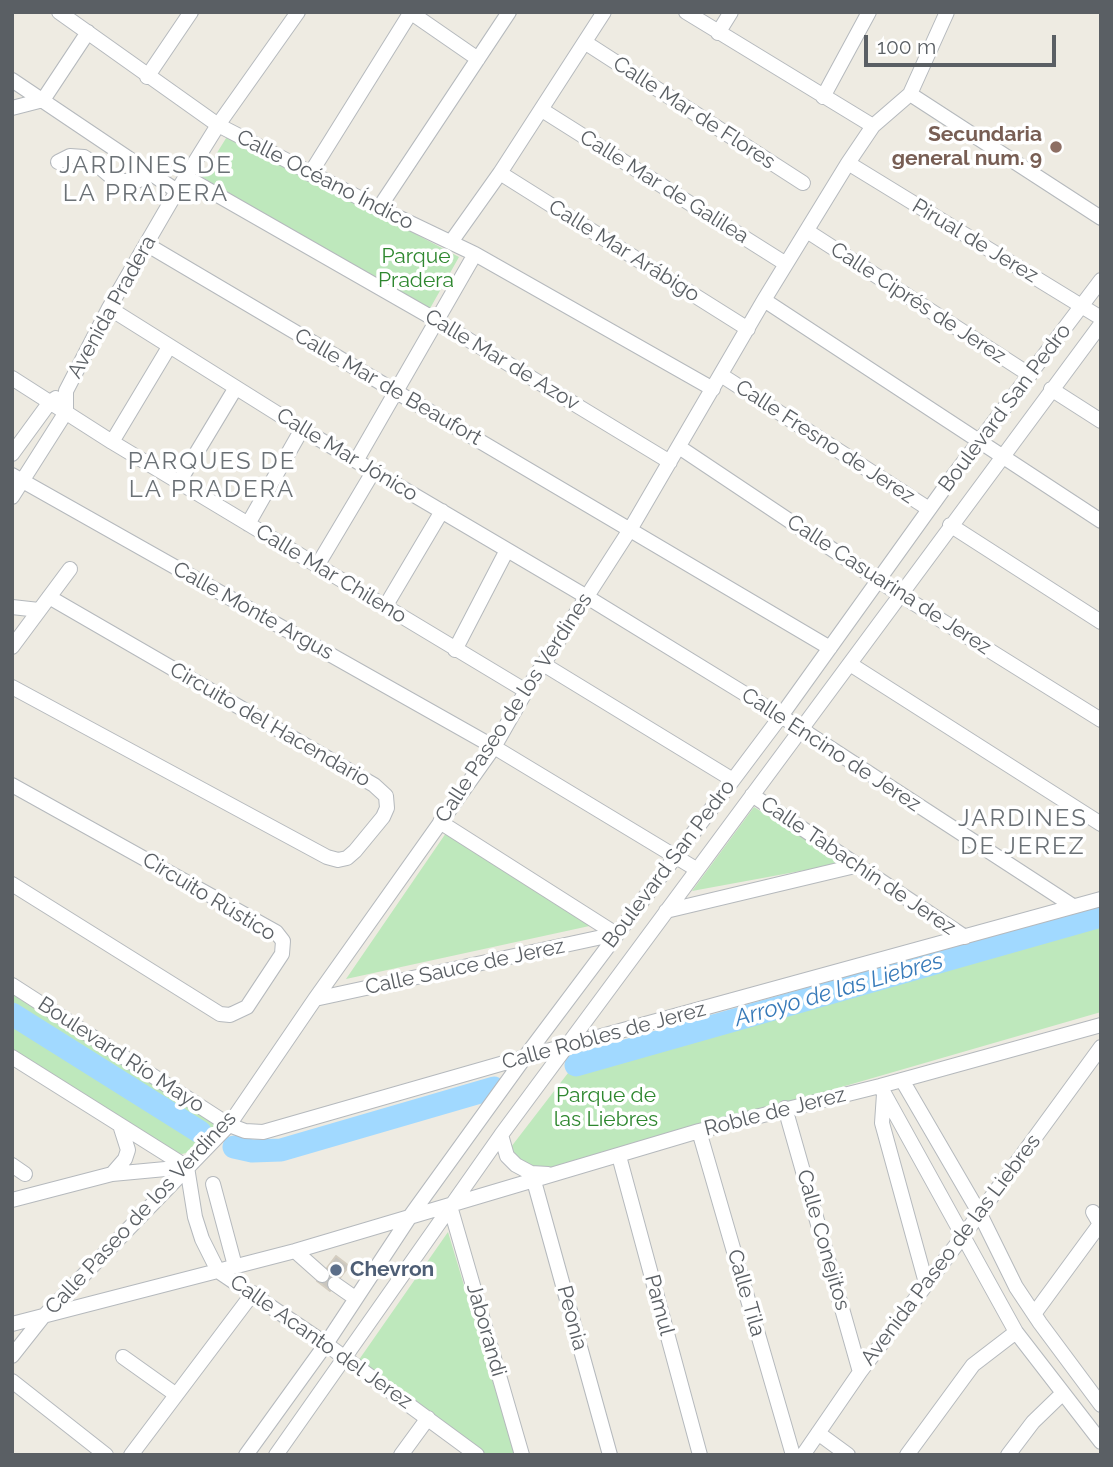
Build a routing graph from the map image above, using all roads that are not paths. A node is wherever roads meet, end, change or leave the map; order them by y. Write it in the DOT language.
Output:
graph roads {
  1 [pos="59,12"];
  2 [pos="191,12"];
  3 [pos="298,12"];
  4 [pos="411,12"];
  5 [pos="509,12"];
  6 [pos="604,12"];
  7 [pos="686,12"];
  8 [pos="731,12"];
  9 [pos="869,12"];
  10 [pos="947,12"];
  11 [pos="88,32"];
  12 [pos="718,33"];
  13 [pos="586,43"];
  14 [pos="478,59"];
  15 [pos="147,77"];
  16 [pos="12,80"];
  17 [pos="910,93"];
  18 [pos="823,97"];
  19 [pos="43,100"];
  20 [pos="12,108"];
  21 [pos="542,110"];
  22 [pos="218,125"];
  23 [pos="873,127"];
  24 [pos="58,162"];
  25 [pos="849,163"];
  26 [pos="500,173"];
  27 [pos="152,174"];
  28 [pos="310,174"];
  29 [pos="186,177"];
  30 [pos="803,183"];
  31 [pos="177,191"];
  32 [pos="379,208"];
  33 [pos="1101,218"];
  34 [pos="807,231"];
  35 [pos="451,242"];
  36 [pos="146,244"];
  37 [pos="475,254"];
  38 [pos="786,264"];
  39 [pos="1101,280"];
  40 [pos="764,300"];
  41 [pos="1081,306"];
  42 [pos="109,308"];
  43 [pos="1101,318"];
  44 [pos="436,320"];
  45 [pos="1101,324"];
  46 [pos="748,328"];
  47 [pos="169,346"];
  48 [pos="721,375"];
  49 [pos="1030,375"];
  50 [pos="12,378"];
  51 [pos="235,388"];
  52 [pos="713,389"];
  53 [pos="1051,389"];
  54 [pos="66,391"];
  55 [pos="395,391"];
  56 [pos="50,402"];
  57 [pos="65,412"];
  58 [pos="1101,421"];
  59 [pos="302,429"];
  60 [pos="112,442"];
  61 [pos="980,443"];
  62 [pos="679,447"];
  63 [pos="12,454"];
  64 [pos="1001,456"];
  65 [pos="356,461"];
  66 [pos="670,462"];
  67 [pos="373,472"];
  68 [pos="18,478"];
  69 [pos="179,482"];
  70 [pos="12,497"];
  71 [pos="929,509"];
  72 [pos="442,511"];
  73 [pos="1101,520"];
  74 [pos="248,524"];
  75 [pos="950,525"];
  76 [pos="631,528"];
  77 [pos="507,550"];
  78 [pos="317,566"];
  79 [pos="70,569"];
  80 [pos="878,579"];
  81 [pos="899,594"];
  82 [pos="49,597"];
  83 [pos="587,597"];
  84 [pos="12,607"];
  85 [pos="385,607"];
  86 [pos="39,610"];
  87 [pos="1101,622"];
  88 [pos="12,647"];
  89 [pos="830,648"];
  90 [pos="455,650"];
  91 [pos="543,664"];
  92 [pos="850,664"];
  93 [pos="12,687"];
  94 [pos="526,691"];
  95 [pos="781,716"];
  96 [pos="1101,720"];
  97 [pos="802,731"];
  98 [pos="494,747"];
  99 [pos="733,779"];
  100 [pos="12,785"];
  101 [pos="752,795"];
  102 [pos="440,822"];
  103 [pos="1101,824"];
  104 [pos="674,855"];
  105 [pos="855,866"];
  106 [pos="696,869"];
  107 [pos="12,884"];
  108 [pos="1101,899"];
  109 [pos="1073,906"];
  110 [pos="666,911"];
  111 [pos="616,934"];
  112 [pos="965,937"];
  113 [pos="12,985"];
  114 [pos="315,999"];
  115 [pos="1101,1025"];
  116 [pos="1101,1047"];
  117 [pos="564,1050"];
  118 [pos="12,1057"];
  119 [pos="522,1061"];
  120 [pos="902,1080"];
  121 [pos="882,1090"];
  122 [pos="785,1108"];
  123 [pos="120,1125"];
  124 [pos="225,1130"];
  125 [pos="699,1131"];
  126 [pos="501,1135"];
  127 [pos="619,1156"];
  128 [pos="12,1166"];
  129 [pos="187,1167"];
  130 [pos="26,1174"];
  131 [pos="112,1174"];
  132 [pos="557,1175"];
  133 [pos="534,1181"];
  134 [pos="213,1184"];
  135 [pos="12,1200"];
  136 [pos="450,1206"];
  137 [pos="1093,1212"];
  138 [pos="980,1214"];
  139 [pos="411,1215"];
  140 [pos="963,1236"];
  141 [pos="295,1251"];
  142 [pos="235,1266"];
  143 [pos="218,1271"];
  144 [pos="322,1275"];
  145 [pos="926,1283"];
  146 [pos="335,1284"];
  147 [pos="253,1293"];
  148 [pos="355,1297"];
  149 [pos="1034,1314"];
  150 [pos="42,1318"];
  151 [pos="12,1324"];
  152 [pos="1016,1332"];
  153 [pos="326,1344"];
  154 [pos="12,1356"];
  155 [pos="123,1357"];
  156 [pos="344,1358"];
  157 [pos="860,1372"];
  158 [pos="12,1381"];
  159 [pos="1063,1393"];
  160 [pos="175,1394"];
  161 [pos="1101,1405"];
  162 [pos="428,1418"];
  163 [pos="818,1433"];
  164 [pos="1101,1442"];
  165 [pos="106,1455"];
  166 [pos="131,1455"];
  167 [pos="246,1455"];
  168 [pos="276,1455"];
  169 [pos="401,1455"];
  170 [pos="477,1455"];
  171 [pos="522,1455"];
  172 [pos="610,1455"];
  173 [pos="700,1455"];
  174 [pos="793,1455"];
  175 [pos="803,1455"];
  176 [pos="848,1455"];
  177 [pos="906,1455"];
  178 [pos="1008,1455"];
  1 -- 11 [label="street, Calle Océano Índico"];
  2 -- 15 [label="street"];
  3 -- 22 [label="street, Avenida Pradera"];
  4 -- 14 [label="street"];
  4 -- 28 [label="street"];
  5 -- 14 [label="street"];
  6 -- 13 [label="street"];
  7 -- 12 [label="street"];
  8 -- 12 [label="street"];
  9 -- 18 [label="street"];
  10 -- 17 [label="street, Calle Paseo de los Verdines"];
  11 -- 15 [label="street, Calle Océano Índico"];
  11 -- 19 [label="street"];
  12 -- 18 [label="street"];
  13 -- 21 [label="street"];
  13 -- 30 [label="street, Calle Mar de Flores"];
  14 -- 32 [label="street"];
  15 -- 22 [label="street, Calle Océano Índico"];
  16 -- 19 [label="street"];
  17 -- 23 [label="street, Calle Paseo de los Verdines"];
  17 -- 33 [label="street"];
  18 -- 23 [label="street"];
  19 -- 20 [label="street"];
  19 -- 27 [label="street"];
  21 -- 26 [label="street"];
  21 -- 38 [label="street, Calle Mar de Galilea"];
  22 -- 28 [label="street, Calle Océano Índico"];
  22 -- 29 [label="street, Avenida Pradera"];
  23 -- 25 [label="street, Calle Paseo de los Verdines"];
  24 -- 27 [label="street"];
  25 -- 34 [label="street, Calle Paseo de los Verdines"];
  25 -- 41 [label="street, Pirual de Jerez"];
  26 -- 35 [label="street"];
  26 -- 46 [label="street, Calle Mar Arábigo"];
  27 -- 31 [label="street"];
  28 -- 32 [label="street, Calle Océano Índico"];
  29 -- 31 [label="street, Avenida Pradera"];
  29 -- 44 [label="street, Calle Mar de Azov"];
  31 -- 36 [label="street, Avenida Pradera"];
  32 -- 35 [label="street, Calle Océano Índico"];
  34 -- 38 [label="street, Calle Paseo de los Verdines"];
  34 -- 49 [label="street, Calle Ciprés de Jerez"];
  35 -- 37 [label="street, Calle Océano Índico"];
  36 -- 42 [label="street, Avenida Pradera"];
  36 -- 55 [label="street, Calle Mar de Beaufort"];
  37 -- 44 [label="street"];
  37 -- 52 [label="street, Calle Océano Índico"];
  38 -- 40 [label="street, Calle Paseo de los Verdines"];
  39 -- 41 [label="street, Boulevard San Pedro"];
  40 -- 46 [label="street, Calle Paseo de los Verdines"];
  40 -- 61 [label="street"];
  41 -- 43 [label="street, Pirual de Jerez"];
  41 -- 49 [label="street, Boulevard San Pedro"];
  42 -- 47 [label="street, Calle Mar Jónico"];
  42 -- 54 [label="street, Avenida Pradera"];
  44 -- 55 [label="street"];
  44 -- 66 [label="street, Calle Mar de Azov"];
  45 -- 53 [label="street, Boulevard San Pedro"];
  46 -- 48 [label="street, Calle Paseo de los Verdines"];
  47 -- 51 [label="street, Calle Mar Jónico"];
  47 -- 60 [label="street"];
  48 -- 52 [label="street, Calle Paseo de los Verdines"];
  48 -- 71 [label="street, Calle Fresno de Jerez"];
  49 -- 61 [label="street, Boulevard San Pedro"];
  50 -- 56 [label="street, Calle Mar Chileno"];
  51 -- 59 [label="street, Calle Mar Jónico"];
  51 -- 69 [label="street"];
  52 -- 62 [label="street, Calle Paseo de los Verdines"];
  53 -- 58 [label="street"];
  53 -- 64 [label="street, Boulevard San Pedro"];
  54 -- 56 [label="street, Avenida Pradera"];
  54 -- 57 [label="street, Avenida Pradera"];
  55 -- 65 [label="street"];
  55 -- 76 [label="street, Calle Mar de Beaufort"];
  56 -- 57 [label="street, Calle Mar Chileno"];
  56 -- 63 [label="street, Avenida Pradera"];
  57 -- 60 [label="street, Calle Mar Chileno"];
  57 -- 68 [label="street, Avenida Pradera"];
  59 -- 65 [label="street, Calle Mar Jónico"];
  59 -- 74 [label="street"];
  60 -- 69 [label="street, Calle Mar Chileno"];
  61 -- 64 [label="street"];
  61 -- 71 [label="street, Boulevard San Pedro"];
  62 -- 66 [label="street, Calle Paseo de los Verdines"];
  62 -- 80 [label="street, Calle Casuarina de Jerez"];
  64 -- 73 [label="street"];
  64 -- 75 [label="street, Boulevard San Pedro"];
  65 -- 67 [label="street, Calle Mar Jónico"];
  66 -- 76 [label="street, Calle Paseo de los Verdines"];
  67 -- 72 [label="street, Calle Mar Jónico"];
  67 -- 78 [label="street"];
  68 -- 70 [label="street, Avenida Pradera"];
  68 -- 98 [label="street, Calle Monte Argus"];
  69 -- 74 [label="street, Calle Mar Chileno"];
  71 -- 80 [label="street, Boulevard San Pedro"];
  72 -- 77 [label="street, Calle Mar Jónico"];
  72 -- 85 [label="street"];
  74 -- 78 [label="street, Calle Mar Chileno"];
  75 -- 81 [label="street, Boulevard San Pedro"];
  75 -- 87 [label="street"];
  76 -- 83 [label="street, Calle Paseo de los Verdines"];
  76 -- 89 [label="street, Calle Mar de Beaufort"];
  77 -- 83 [label="street, Calle Mar Jónico"];
  77 -- 90 [label="street"];
  78 -- 85 [label="street, Calle Mar Chileno"];
  79 -- 82 [label="street"];
  80 -- 81 [label="street, Calle Casuarina de Jerez"];
  80 -- 89 [label="street, Boulevard San Pedro"];
  81 -- 92 [label="street, Boulevard San Pedro"];
  81 -- 96 [label="street, Calle Casuarina de Jerez"];
  82 -- 86 [label="street"];
  82 -- 93 [label="street, Circuito del Hacendario"];
  83 -- 91 [label="street, Calle Paseo de los Verdines"];
  83 -- 95 [label="street, Calle Encino de Jerez"];
  84 -- 86 [label="street"];
  85 -- 90 [label="street, Calle Mar Chileno"];
  86 -- 88 [label="street"];
  89 -- 95 [label="street, Boulevard San Pedro"];
  90 -- 94 [label="street, Calle Mar Chileno"];
  91 -- 94 [label="street, Calle Paseo de los Verdines"];
  91 -- 99 [label="street"];
  92 -- 97 [label="street, Boulevard San Pedro"];
  92 -- 103 [label="street"];
  94 -- 98 [label="street, Calle Paseo de los Verdines"];
  95 -- 97 [label="street, Calle Encino de Jerez"];
  95 -- 99 [label="street, Boulevard San Pedro"];
  97 -- 101 [label="street, Boulevard San Pedro"];
  97 -- 109 [label="street, Calle Encino de Jerez"];
  98 -- 102 [label="street, Calle Paseo de los Verdines"];
  98 -- 104 [label="street, Calle Monte Argus"];
  99 -- 104 [label="street, Boulevard San Pedro"];
  100 -- 107 [label="street, Circuito Rústico"];
  101 -- 105 [label="street, Calle Tabachín de Jerez"];
  101 -- 106 [label="street, Boulevard San Pedro"];
  102 -- 111 [label="street"];
  102 -- 114 [label="street, Calle Paseo de los Verdines"];
  104 -- 106 [label="street, Calle Monte Argus"];
  104 -- 111 [label="street, Boulevard San Pedro"];
  105 -- 110 [label="street"];
  105 -- 112 [label="street, Calle Tabachín de Jerez"];
  106 -- 110 [label="street, Boulevard San Pedro"];
  108 -- 109 [label="street, Calle Robles de Jerez"];
  109 -- 112 [label="street, Calle Robles de Jerez"];
  110 -- 117 [label="street, Boulevard San Pedro"];
  111 -- 114 [label="street, Calle Sauce de Jerez"];
  111 -- 119 [label="street, Boulevard San Pedro"];
  112 -- 117 [label="street, Calle Robles de Jerez"];
  113 -- 124 [label="street, Boulevard Río Mayo"];
  114 -- 124 [label="street, Calle Paseo de los Verdines"];
  115 -- 120 [label="street, Roble de Jerez"];
  116 -- 138 [label="street, Avenida Paseo de las Liebres"];
  117 -- 119 [label="street, Calle Robles de Jerez"];
  117 -- 126 [label="street, Boulevard San Pedro"];
  118 -- 123 [label="street"];
  119 -- 124 [label="street, Calle Robles de Jerez"];
  119 -- 139 [label="street, Boulevard San Pedro"];
  120 -- 121 [label="street, Roble de Jerez"];
  120 -- 138 [label="street"];
  121 -- 122 [label="street, Roble de Jerez"];
  121 -- 140 [label="street"];
  121 -- 145 [label="street"];
  122 -- 125 [label="street, Roble de Jerez"];
  122 -- 157 [label="street, Calle Conejitos"];
  123 -- 129 [label="street"];
  123 -- 131 [label="street"];
  124 -- 129 [label="street, Calle Paseo de los Verdines"];
  125 -- 127 [label="street, Roble de Jerez"];
  125 -- 174 [label="street, Calle Tila"];
  126 -- 132 [label="street"];
  126 -- 136 [label="street"];
  127 -- 132 [label="street, Roble de Jerez"];
  127 -- 173 [label="street, Pamul"];
  128 -- 130 [label="street"];
  129 -- 131 [label="street"];
  129 -- 143 [label="street, Calle Acanto del Jerez"];
  129 -- 150 [label="street, Calle Paseo de los Verdines"];
  131 -- 135 [label="street"];
  132 -- 133 [label="street, Roble de Jerez"];
  133 -- 136 [label="street, Roble de Jerez"];
  133 -- 172 [label="street, Peonia"];
  134 -- 142 [label="street"];
  136 -- 139 [label="street, Roble de Jerez"];
  136 -- 156 [label="street"];
  136 -- 171 [label="street, Jaborandi"];
  137 -- 149 [label="street"];
  138 -- 140 [label="street, Avenida Paseo de las Liebres"];
  138 -- 149 [label="street"];
  139 -- 141 [label="street, Roble de Jerez"];
  139 -- 148 [label="street, Boulevard San Pedro"];
  140 -- 145 [label="street, Avenida Paseo de las Liebres"];
  140 -- 152 [label="street"];
  141 -- 142 [label="street, Roble de Jerez"];
  141 -- 144 [label="street"];
  142 -- 143 [label="street, Roble de Jerez"];
  143 -- 147 [label="street, Calle Acanto del Jerez"];
  143 -- 150 [label="street, Roble de Jerez"];
  145 -- 157 [label="street, Avenida Paseo de las Liebres"];
  146 -- 148 [label="street"];
  147 -- 153 [label="street, Calle Acanto del Jerez"];
  147 -- 160 [label="street"];
  148 -- 153 [label="street, Boulevard San Pedro"];
  149 -- 161 [label="street"];
  150 -- 151 [label="street, Roble de Jerez"];
  150 -- 154 [label="street, Calle Paseo de los Verdines"];
  152 -- 159 [label="street"];
  152 -- 177 [label="street"];
  153 -- 156 [label="street, Calle Acanto del Jerez"];
  153 -- 167 [label="street, Boulevard San Pedro"];
  155 -- 160 [label="street"];
  156 -- 162 [label="street, Calle Acanto del Jerez"];
  156 -- 168 [label="street"];
  157 -- 163 [label="street, Avenida Paseo de las Liebres"];
  158 -- 165 [label="street"];
  159 -- 164 [label="street"];
  159 -- 178 [label="street"];
  160 -- 166 [label="street"];
  162 -- 169 [label="street"];
  162 -- 170 [label="street, Calle Acanto del Jerez"];
  163 -- 175 [label="street, Avenida Paseo de las Liebres"];
  163 -- 176 [label="street"];
}
